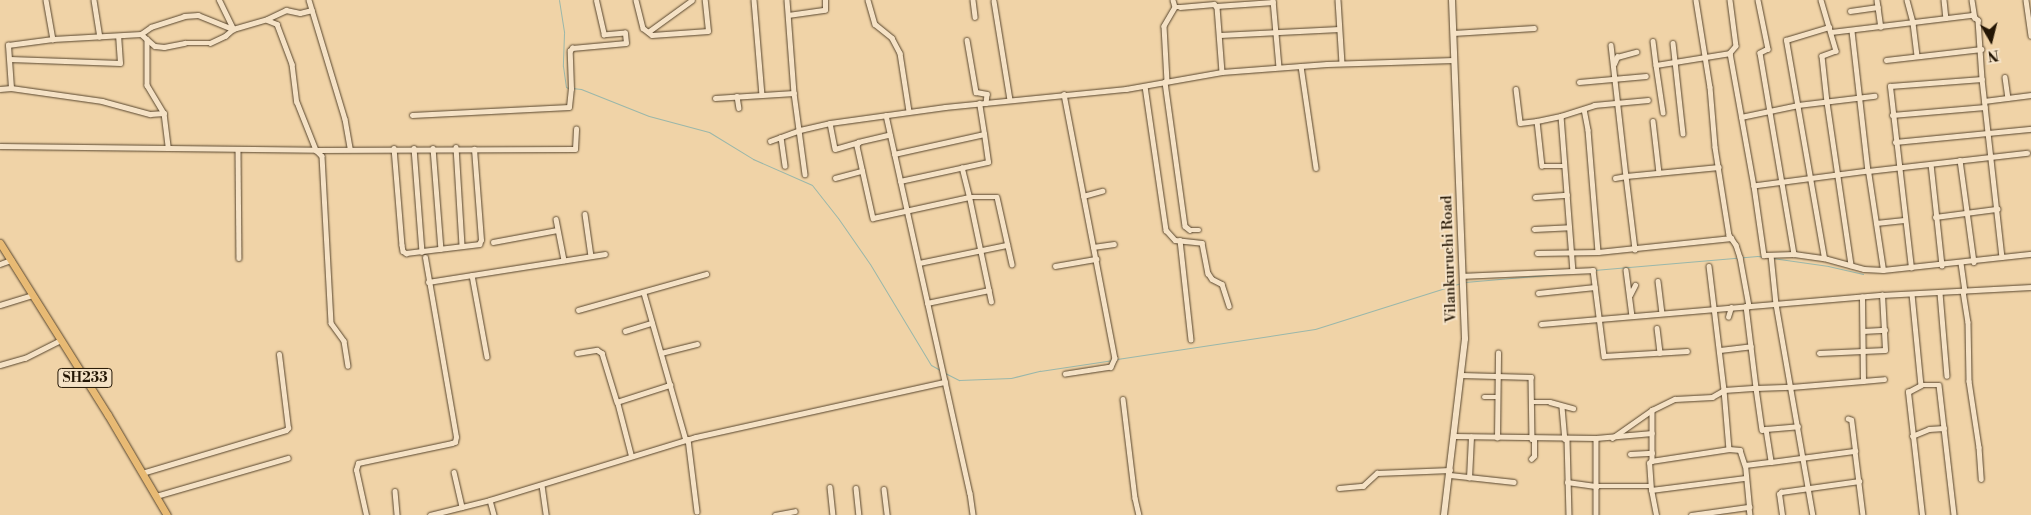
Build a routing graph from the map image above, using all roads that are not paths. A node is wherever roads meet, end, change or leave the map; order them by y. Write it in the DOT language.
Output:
graph roads {
  1 [pos="46,0"];
  2 [pos="94,0"];
  3 [pos="219,0"];
  4 [pos="309,0"];
  5 [pos="636,0"];
  6 [pos="692,0"];
  7 [pos="705,0"];
  8 [pos="754,0"];
  9 [pos="787,0"];
  10 [pos="825,0"];
  11 [pos="868,0"];
  12 [pos="973,0"];
  13 [pos="1173,0"];
  14 [pos="1338,0"];
  15 [pos="1452,0"];
  16 [pos="1696,0"];
  17 [pos="1730,0"];
  18 [pos="1758,0"];
  19 [pos="1821,0"];
  20 [pos="1877,0"];
  21 [pos="1906,0"];
  22 [pos="1944,0"];
  23 [pos="1972,0"];
  24 [pos="2026,0"];
  25 [pos="596,1"];
  26 [pos="994,1"];
  27 [pos="1273,1"];
  28 [pos="1175,6"];
  29 [pos="1216,6"];
  30 [pos="1878,7"];
  31 [pos="312,10"];
  32 [pos="1850,11"];
  33 [pos="788,15"];
  34 [pos="975,17"];
  35 [pos="1946,18"];
  36 [pos="1975,18"];
  37 [pos="267,20"];
  38 [pos="1913,23"];
  39 [pos="1829,27"];
  40 [pos="1881,27"];
  41 [pos="1534,28"];
  42 [pos="233,29"];
  43 [pos="1340,29"];
  44 [pos="1852,30"];
  45 [pos="648,32"];
  46 [pos="1276,32"];
  47 [pos="1831,32"];
  48 [pos="1453,33"];
  49 [pos="141,34"];
  50 [pos="1220,35"];
  51 [pos="2031,36"];
  52 [pos="100,37"];
  53 [pos="118,37"];
  54 [pos="53,39"];
  55 [pos="147,39"];
  56 [pos="967,40"];
  57 [pos="1653,41"];
  58 [pos="1673,44"];
  59 [pos="1611,45"];
  60 [pos="1981,49"];
  61 [pos="1636,52"];
  62 [pos="1730,53"];
  63 [pos="1917,56"];
  64 [pos="1706,58"];
  65 [pos="10,59"];
  66 [pos="1454,60"];
  67 [pos="1886,60"];
  68 [pos="1676,62"];
  69 [pos="1342,63"];
  70 [pos="1613,65"];
  71 [pos="1656,65"];
  72 [pos="1301,66"];
  73 [pos="1279,67"];
  74 [pos="1222,72"];
  75 [pos="1646,76"];
  76 [pos="2005,78"];
  77 [pos="1614,79"];
  78 [pos="1982,79"];
  79 [pos="1164,82"];
  80 [pos="1580,82"];
  81 [pos="1145,86"];
  82 [pos="11,88"];
  83 [pos="0,89"];
  84 [pos="1516,90"];
  85 [pos="794,93"];
  86 [pos="1064,94"];
  87 [pos="762,95"];
  88 [pos="2031,95"];
  89 [pos="737,96"];
  90 [pos="1874,96"];
  91 [pos="715,98"];
  92 [pos="1859,98"];
  93 [pos="2008,98"];
  94 [pos="1010,100"];
  95 [pos="1648,100"];
  96 [pos="1984,101"];
  97 [pos="1617,102"];
  98 [pos="1827,102"];
  99 [pos="979,103"];
  100 [pos="986,103"];
  101 [pos="1798,105"];
  102 [pos="1985,107"];
  103 [pos="739,108"];
  104 [pos="1584,109"];
  105 [pos="1768,110"];
  106 [pos="909,111"];
  107 [pos="1663,112"];
  108 [pos="164,113"];
  109 [pos="412,115"];
  110 [pos="886,115"];
  111 [pos="1561,116"];
  112 [pos="1892,116"];
  113 [pos="1740,117"];
  114 [pos="1537,121"];
  115 [pos="1653,121"];
  116 [pos="830,123"];
  117 [pos="576,129"];
  118 [pos="2031,129"];
  119 [pos="800,130"];
  120 [pos="1683,133"];
  121 [pos="1988,133"];
  122 [pos="984,134"];
  123 [pos="890,135"];
  124 [pos="781,137"];
  125 [pos="770,141"];
  126 [pos="859,142"];
  127 [pos="1895,142"];
  128 [pos="0,146"];
  129 [pos="168,147"];
  130 [pos="456,147"];
  131 [pos="350,148"];
  132 [pos="394,148"];
  133 [pos="414,148"];
  134 [pos="433,148"];
  135 [pos="238,149"];
  136 [pos="474,149"];
  137 [pos="316,150"];
  138 [pos="894,154"];
  139 [pos="2027,154"];
  140 [pos="1991,157"];
  141 [pos="1960,160"];
  142 [pos="1931,164"];
  143 [pos="785,166"];
  144 [pos="1564,166"];
  145 [pos="1719,167"];
  146 [pos="1898,167"];
  147 [pos="962,168"];
  148 [pos="1316,168"];
  149 [pos="862,171"];
  150 [pos="1868,171"];
  151 [pos="1659,173"];
  152 [pos="805,174"];
  153 [pos="1838,175"];
  154 [pos="1626,176"];
  155 [pos="835,178"];
  156 [pos="1615,178"];
  157 [pos="1810,179"];
  158 [pos="900,181"];
  159 [pos="1781,183"];
  160 [pos="1754,186"];
  161 [pos="1102,191"];
  162 [pos="1567,195"];
  163 [pos="1084,196"];
  164 [pos="969,197"];
  165 [pos="1535,197"];
  166 [pos="1997,209"];
  167 [pos="907,211"];
  168 [pos="1967,212"];
  169 [pos="585,214"];
  170 [pos="1935,216"];
  171 [pos="556,219"];
  172 [pos="1904,220"];
  173 [pos="1876,224"];
  174 [pos="1569,227"];
  175 [pos="1534,229"];
  176 [pos="558,230"];
  177 [pos="1199,230"];
  178 [pos="1731,238"];
  179 [pos="1180,240"];
  180 [pos="494,242"];
  181 [pos="0,243"];
  182 [pos="1114,244"];
  183 [pos="1007,245"];
  184 [pos="462,246"];
  185 [pos="1093,248"];
  186 [pos="440,249"];
  187 [pos="1635,249"];
  188 [pos="981,250"];
  189 [pos="422,252"];
  190 [pos="1598,252"];
  191 [pos="1537,253"];
  192 [pos="605,254"];
  193 [pos="1571,254"];
  194 [pos="1794,254"];
  195 [pos="2031,254"];
  196 [pos="591,256"];
  197 [pos="1772,257"];
  198 [pos="2002,257"];
  199 [pos="239,258"];
  200 [pos="424,258"];
  201 [pos="1824,258"];
  202 [pos="1096,259"];
  203 [pos="11,260"];
  204 [pos="564,260"];
  205 [pos="1974,262"];
  206 [pos="1961,263"];
  207 [pos="0,264"];
  208 [pos="919,264"];
  209 [pos="1012,264"];
  210 [pos="1851,264"];
  211 [pos="1942,265"];
  212 [pos="1055,266"];
  213 [pos="1709,266"];
  214 [pos="1910,268"];
  215 [pos="1626,270"];
  216 [pos="1883,270"];
  217 [pos="1573,271"];
  218 [pos="472,274"];
  219 [pos="706,274"];
  220 [pos="1462,281"];
  221 [pos="1658,281"];
  222 [pos="428,282"];
  223 [pos="1636,285"];
  224 [pos="1595,287"];
  225 [pos="2031,287"];
  226 [pos="989,290"];
  227 [pos="1964,291"];
  228 [pos="644,293"];
  229 [pos="1538,293"];
  230 [pos="1940,293"];
  231 [pos="1912,294"];
  232 [pos="32,295"];
  233 [pos="1882,295"];
  234 [pos="1630,296"];
  235 [pos="1862,297"];
  236 [pos="991,302"];
  237 [pos="927,303"];
  238 [pos="1776,304"];
  239 [pos="0,305"];
  240 [pos="1229,306"];
  241 [pos="1748,306"];
  242 [pos="1731,307"];
  243 [pos="1715,308"];
  244 [pos="578,310"];
  245 [pos="1662,313"];
  246 [pos="1632,316"];
  247 [pos="1728,317"];
  248 [pos="1599,318"];
  249 [pos="652,323"];
  250 [pos="1540,324"];
  251 [pos="1657,328"];
  252 [pos="1885,330"];
  253 [pos="625,331"];
  254 [pos="1863,331"];
  255 [pos="1191,339"];
  256 [pos="61,340"];
  257 [pos="698,344"];
  258 [pos="1751,346"];
  259 [pos="1720,350"];
  260 [pos="1687,351"];
  261 [pos="1862,351"];
  262 [pos="577,353"];
  263 [pos="661,353"];
  264 [pos="1498,353"];
  265 [pos="1660,353"];
  266 [pos="1819,353"];
  267 [pos="279,355"];
  268 [pos="487,357"];
  269 [pos="0,365"];
  270 [pos="348,366"];
  271 [pos="1066,374"];
  272 [pos="1461,375"];
  273 [pos="1498,375"];
  274 [pos="1947,376"];
  275 [pos="1884,379"];
  276 [pos="1863,380"];
  277 [pos="945,382"];
  278 [pos="670,385"];
  279 [pos="1921,386"];
  280 [pos="1791,387"];
  281 [pos="1756,388"];
  282 [pos="1724,390"];
  283 [pos="1498,397"];
  284 [pos="1484,398"];
  285 [pos="1123,399"];
  286 [pos="617,402"];
  287 [pos="1532,402"];
  288 [pos="1562,407"];
  289 [pos="1573,408"];
  290 [pos="1652,410"];
  291 [pos="1848,419"];
  292 [pos="1798,426"];
  293 [pos="1944,428"];
  294 [pos="1766,429"];
  295 [pos="1652,434"];
  296 [pos="1454,436"];
  297 [pos="1912,436"];
  298 [pos="1471,437"];
  299 [pos="1497,438"];
  300 [pos="1596,438"];
  301 [pos="1612,438"];
  302 [pos="1533,439"];
  303 [pos="1566,439"];
  304 [pos="687,440"];
  305 [pos="1729,449"];
  306 [pos="1855,451"];
  307 [pos="1652,453"];
  308 [pos="1630,454"];
  309 [pos="631,456"];
  310 [pos="1804,456"];
  311 [pos="288,458"];
  312 [pos="1531,459"];
  313 [pos="1652,461"];
  314 [pos="1771,462"];
  315 [pos="1745,465"];
  316 [pos="454,472"];
  317 [pos="142,473"];
  318 [pos="1450,473"];
  319 [pos="1468,478"];
  320 [pos="1745,478"];
  321 [pos="1981,479"];
  322 [pos="1859,481"];
  323 [pos="1514,482"];
  324 [pos="1567,482"];
  325 [pos="542,484"];
  326 [pos="1597,486"];
  327 [pos="830,487"];
  328 [pos="856,488"];
  329 [pos="1339,488"];
  330 [pos="1650,488"];
  331 [pos="1808,488"];
  332 [pos="884,489"];
  333 [pos="395,491"];
  334 [pos="156,496"];
  335 [pos="490,500"];
  336 [pos="462,507"];
  337 [pos="1749,507"];
  338 [pos="696,511"];
  339 [pos="795,511"];
  340 [pos="452,512"];
  341 [pos="166,515"];
  342 [pos="366,515"];
  343 [pos="397,515"];
  344 [pos="430,515"];
  345 [pos="494,515"];
  346 [pos="546,515"];
  347 [pos="775,515"];
  348 [pos="833,515"];
  349 [pos="859,515"];
  350 [pos="887,515"];
  351 [pos="973,515"];
  352 [pos="1139,515"];
  353 [pos="1444,515"];
  354 [pos="1568,515"];
  355 [pos="1596,515"];
  356 [pos="1656,515"];
  357 [pos="1691,515"];
  358 [pos="1750,515"];
  359 [pos="1782,515"];
  360 [pos="1813,515"];
  361 [pos="1863,515"];
  362 [pos="1922,515"];
  363 [pos="1954,515"];
  1 -- 54 [label="street"];
  2 -- 52 [label="street"];
  3 -- 42 [label="street"];
  4 -- 31 [label="street"];
  5 -- 45 [label="street"];
  6 -- 45 [label="street"];
  7 -- 45 [label="street"];
  8 -- 87 [label="street"];
  9 -- 33 [label="street"];
  10 -- 33 [label="street"];
  11 -- 106 [label="street"];
  12 -- 34 [label="street"];
  13 -- 28 [label="street"];
  14 -- 43 [label="street"];
  15 -- 48 [label="street, Vilankuruchi Road"];
  16 -- 64 [label="street"];
  17 -- 62 [label="street"];
  18 -- 105 [label="street"];
  19 -- 39 [label="street"];
  20 -- 30 [label="street"];
  21 -- 38 [label="street"];
  22 -- 35 [label="street"];
  23 -- 36 [label="street"];
  24 -- 51 [label="street"];
  25 -- 109 [label="street"];
  26 -- 94 [label="street"];
  27 -- 29 [label="street"];
  27 -- 46 [label="street"];
  28 -- 29 [label="street"];
  28 -- 79 [label="street"];
  29 -- 50 [label="street"];
  30 -- 32 [label="street"];
  30 -- 40 [label="street"];
  31 -- 37 [label="street"];
  31 -- 131 [label="street"];
  33 -- 85 [label="street"];
  35 -- 36 [label="street"];
  35 -- 38 [label="street"];
  36 -- 60 [label="street"];
  37 -- 42 [label="street"];
  37 -- 137 [label="street"];
  38 -- 40 [label="street"];
  38 -- 63 [label="street"];
  39 -- 47 [label="street"];
  39 -- 101 [label="street"];
  40 -- 44 [label="street"];
  41 -- 48 [label="street"];
  42 -- 49 [label="street"];
  42 -- 55 [label="street"];
  43 -- 46 [label="street"];
  43 -- 69 [label="street"];
  44 -- 47 [label="street"];
  44 -- 92 [label="street"];
  46 -- 50 [label="street"];
  46 -- 73 [label="street"];
  47 -- 98 [label="street"];
  48 -- 66 [label="street, Vilankuruchi Road"];
  49 -- 53 [label="street"];
  49 -- 55 [label="street"];
  50 -- 74 [label="street"];
  52 -- 53 [label="street"];
  52 -- 54 [label="street"];
  53 -- 65 [label="street"];
  54 -- 65 [label="street"];
  55 -- 108 [label="street"];
  56 -- 100 [label="street"];
  57 -- 71 [label="street"];
  58 -- 68 [label="street"];
  59 -- 70 [label="street"];
  60 -- 63 [label="street"];
  60 -- 78 [label="street"];
  61 -- 70 [label="street"];
  62 -- 64 [label="street"];
  62 -- 113 [label="street"];
  63 -- 67 [label="street"];
  64 -- 68 [label="street"];
  64 -- 145 [label="street"];
  65 -- 82 [label="street"];
  66 -- 69 [label="street"];
  66 -- 220 [label="street, Vilankuruchi Road"];
  68 -- 71 [label="street"];
  68 -- 120 [label="street"];
  69 -- 72 [label="street"];
  70 -- 77 [label="street"];
  71 -- 107 [label="street"];
  72 -- 73 [label="street"];
  72 -- 148 [label="street"];
  73 -- 74 [label="street"];
  74 -- 79 [label="street"];
  75 -- 77 [label="street"];
  76 -- 93 [label="street"];
  77 -- 80 [label="street"];
  77 -- 97 [label="street"];
  78 -- 96 [label="street"];
  78 -- 112 [label="street"];
  79 -- 81 [label="street"];
  79 -- 177 [label="street"];
  81 -- 86 [label="street"];
  81 -- 179 [label="street"];
  82 -- 83 [label="street"];
  82 -- 108 [label="street"];
  84 -- 114 [label="street"];
  85 -- 87 [label="street"];
  85 -- 119 [label="street"];
  86 -- 94 [label="street"];
  86 -- 163 [label="street"];
  87 -- 89 [label="street"];
  88 -- 93 [label="street"];
  89 -- 91 [label="street"];
  89 -- 103 [label="street"];
  90 -- 92 [label="street"];
  92 -- 98 [label="street"];
  92 -- 150 [label="street"];
  93 -- 96 [label="street"];
  94 -- 100 [label="street"];
  95 -- 97 [label="street"];
  96 -- 102 [label="street"];
  97 -- 104 [label="street"];
  97 -- 154 [label="street"];
  98 -- 101 [label="street"];
  98 -- 153 [label="street"];
  99 -- 100 [label="street"];
  99 -- 106 [label="street"];
  99 -- 122 [label="street"];
  101 -- 105 [label="street"];
  101 -- 157 [label="street"];
  102 -- 112 [label="street"];
  102 -- 121 [label="street"];
  104 -- 111 [label="street"];
  104 -- 190 [label="street"];
  105 -- 113 [label="street"];
  105 -- 159 [label="street"];
  106 -- 110 [label="street"];
  108 -- 129 [label="street"];
  110 -- 116 [label="street"];
  110 -- 123 [label="street"];
  111 -- 114 [label="street"];
  111 -- 144 [label="street"];
  112 -- 127 [label="street"];
  113 -- 160 [label="street"];
  114 -- 144 [label="street"];
  115 -- 151 [label="street"];
  116 -- 119 [label="street"];
  116 -- 126 [label="street"];
  117 -- 136 [label="street"];
  118 -- 121 [label="street"];
  119 -- 124 [label="street"];
  119 -- 152 [label="street"];
  121 -- 127 [label="street"];
  121 -- 140 [label="street"];
  122 -- 138 [label="street"];
  122 -- 147 [label="street"];
  123 -- 126 [label="street"];
  123 -- 138 [label="street"];
  124 -- 125 [label="street"];
  124 -- 143 [label="street"];
  126 -- 149 [label="street"];
  127 -- 146 [label="street"];
  128 -- 129 [label="street"];
  129 -- 135 [label="street"];
  130 -- 134 [label="street"];
  130 -- 136 [label="street"];
  130 -- 184 [label="street"];
  131 -- 132 [label="street"];
  131 -- 137 [label="street"];
  132 -- 133 [label="street"];
  132 -- 189 [label="street"];
  133 -- 134 [label="street"];
  133 -- 189 [label="street"];
  134 -- 186 [label="street"];
  135 -- 137 [label="street"];
  135 -- 199 [label="street"];
  136 -- 184 [label="street"];
  137 -- 270 [label="street"];
  138 -- 158 [label="street"];
  139 -- 140 [label="street"];
  140 -- 141 [label="street"];
  140 -- 166 [label="street"];
  141 -- 142 [label="street"];
  141 -- 168 [label="street"];
  142 -- 146 [label="street"];
  142 -- 170 [label="street"];
  144 -- 162 [label="street"];
  145 -- 151 [label="street"];
  145 -- 178 [label="street"];
  146 -- 150 [label="street"];
  146 -- 172 [label="street"];
  147 -- 158 [label="street"];
  147 -- 164 [label="street"];
  149 -- 155 [label="street"];
  149 -- 167 [label="street"];
  150 -- 153 [label="street"];
  150 -- 173 [label="street"];
  151 -- 154 [label="street"];
  153 -- 157 [label="street"];
  153 -- 210 [label="street"];
  154 -- 156 [label="street"];
  154 -- 187 [label="street"];
  157 -- 159 [label="street"];
  157 -- 201 [label="street"];
  158 -- 167 [label="street"];
  159 -- 160 [label="street"];
  159 -- 194 [label="street"];
  160 -- 197 [label="street"];
  161 -- 163 [label="street"];
  162 -- 165 [label="street"];
  162 -- 174 [label="street"];
  163 -- 185 [label="street"];
  164 -- 167 [label="street"];
  164 -- 183 [label="street"];
  164 -- 188 [label="street"];
  166 -- 168 [label="street"];
  166 -- 198 [label="street"];
  167 -- 208 [label="street"];
  168 -- 170 [label="street"];
  168 -- 205 [label="street"];
  169 -- 196 [label="street"];
  170 -- 211 [label="street"];
  171 -- 176 [label="street"];
  172 -- 173 [label="street"];
  172 -- 214 [label="street"];
  173 -- 216 [label="street"];
  174 -- 175 [label="street"];
  174 -- 193 [label="street"];
  176 -- 180 [label="street"];
  176 -- 204 [label="street"];
  178 -- 187 [label="street"];
  178 -- 241 [label="street"];
  179 -- 240 [label="street"];
  179 -- 255 [label="street"];
  181 -- 203 [label="main road, SH233"];
  182 -- 185 [label="street"];
  183 -- 188 [label="street"];
  183 -- 209 [label="street"];
  184 -- 186 [label="street"];
  185 -- 202 [label="street"];
  186 -- 189 [label="street"];
  187 -- 190 [label="street"];
  188 -- 208 [label="street"];
  188 -- 226 [label="street"];
  190 -- 193 [label="street"];
  191 -- 193 [label="street"];
  192 -- 196 [label="street"];
  193 -- 217 [label="street"];
  194 -- 197 [label="street"];
  194 -- 201 [label="street"];
  195 -- 198 [label="street"];
  196 -- 204 [label="street"];
  197 -- 238 [label="street"];
  198 -- 205 [label="street"];
  200 -- 222 [label="street"];
  201 -- 210 [label="street"];
  202 -- 212 [label="street"];
  202 -- 271 [label="street"];
  203 -- 207 [label="street"];
  203 -- 232 [label="main road, SH233"];
  204 -- 218 [label="street"];
  205 -- 206 [label="street"];
  206 -- 211 [label="street"];
  206 -- 227 [label="street"];
  208 -- 237 [label="street"];
  210 -- 216 [label="street"];
  211 -- 214 [label="street"];
  213 -- 243 [label="street"];
  214 -- 216 [label="street"];
  215 -- 234 [label="street"];
  217 -- 220 [label="street"];
  217 -- 224 [label="street"];
  218 -- 222 [label="street"];
  218 -- 268 [label="street"];
  219 -- 228 [label="street"];
  220 -- 272 [label="street, Vilankuruchi Road"];
  221 -- 245 [label="street"];
  222 -- 342 [label="street"];
  223 -- 234 [label="street"];
  224 -- 229 [label="street"];
  224 -- 248 [label="street"];
  225 -- 227 [label="street"];
  226 -- 236 [label="street"];
  226 -- 237 [label="street"];
  227 -- 230 [label="street"];
  227 -- 321 [label="street"];
  228 -- 244 [label="street"];
  228 -- 249 [label="street"];
  230 -- 231 [label="street"];
  230 -- 274 [label="street"];
  231 -- 233 [label="street"];
  231 -- 279 [label="street"];
  232 -- 239 [label="street"];
  232 -- 256 [label="main road, SH233"];
  233 -- 235 [label="street"];
  233 -- 252 [label="street"];
  234 -- 246 [label="street"];
  235 -- 238 [label="street"];
  235 -- 254 [label="street"];
  237 -- 277 [label="street"];
  238 -- 241 [label="street"];
  238 -- 280 [label="street"];
  241 -- 242 [label="street"];
  241 -- 258 [label="street"];
  242 -- 243 [label="street"];
  242 -- 247 [label="street"];
  243 -- 245 [label="street"];
  243 -- 259 [label="street"];
  245 -- 246 [label="street"];
  246 -- 248 [label="street"];
  248 -- 250 [label="street"];
  248 -- 265 [label="street"];
  249 -- 253 [label="street"];
  249 -- 263 [label="street"];
  251 -- 265 [label="street"];
  252 -- 254 [label="street"];
  252 -- 261 [label="street"];
  254 -- 261 [label="street"];
  256 -- 269 [label="street"];
  256 -- 317 [label="main road, SH233"];
  257 -- 263 [label="street"];
  258 -- 259 [label="street"];
  258 -- 281 [label="street"];
  259 -- 282 [label="street"];
  260 -- 265 [label="street"];
  261 -- 266 [label="street"];
  261 -- 276 [label="street"];
  262 -- 286 [label="street"];
  263 -- 278 [label="street"];
  264 -- 273 [label="street"];
  267 -- 317 [label="street"];
  272 -- 273 [label="street"];
  272 -- 296 [label="street, Vilankuruchi Road"];
  273 -- 283 [label="street"];
  273 -- 287 [label="street"];
  275 -- 276 [label="street"];
  276 -- 280 [label="street"];
  277 -- 304 [label="street"];
  277 -- 351 [label="street"];
  278 -- 286 [label="street"];
  278 -- 304 [label="street"];
  279 -- 293 [label="street"];
  279 -- 297 [label="street"];
  280 -- 281 [label="street"];
  280 -- 292 [label="street"];
  281 -- 282 [label="street"];
  281 -- 294 [label="street"];
  282 -- 290 [label="street"];
  282 -- 305 [label="street"];
  283 -- 284 [label="street"];
  283 -- 299 [label="street"];
  285 -- 352 [label="street"];
  286 -- 309 [label="street"];
  287 -- 288 [label="street"];
  287 -- 302 [label="street"];
  288 -- 289 [label="street"];
  288 -- 303 [label="street"];
  290 -- 295 [label="street"];
  290 -- 301 [label="street"];
  291 -- 306 [label="street"];
  292 -- 294 [label="street"];
  292 -- 310 [label="street"];
  293 -- 297 [label="street"];
  293 -- 363 [label="street"];
  294 -- 314 [label="street"];
  295 -- 301 [label="street"];
  295 -- 307 [label="street"];
  296 -- 298 [label="street"];
  296 -- 318 [label="street, Vilankuruchi Road"];
  297 -- 362 [label="street"];
  298 -- 299 [label="street"];
  298 -- 319 [label="street"];
  299 -- 302 [label="street"];
  300 -- 301 [label="street"];
  300 -- 303 [label="street"];
  300 -- 326 [label="street"];
  302 -- 303 [label="street"];
  302 -- 312 [label="street"];
  303 -- 324 [label="street"];
  304 -- 309 [label="street"];
  304 -- 338 [label="street"];
  305 -- 313 [label="street"];
  305 -- 315 [label="street"];
  306 -- 310 [label="street"];
  306 -- 322 [label="street"];
  307 -- 308 [label="street"];
  307 -- 313 [label="street"];
  309 -- 325 [label="street"];
  310 -- 314 [label="street"];
  310 -- 331 [label="street"];
  311 -- 334 [label="street"];
  313 -- 330 [label="street"];
  314 -- 315 [label="street"];
  315 -- 320 [label="street"];
  316 -- 336 [label="street"];
  317 -- 334 [label="main road, SH233"];
  318 -- 319 [label="street"];
  318 -- 329 [label="street"];
  318 -- 353 [label="street, Vilankuruchi Road"];
  319 -- 323 [label="street"];
  320 -- 330 [label="street"];
  320 -- 337 [label="street"];
  322 -- 331 [label="street"];
  322 -- 361 [label="street"];
  324 -- 326 [label="street"];
  324 -- 354 [label="street"];
  325 -- 335 [label="street"];
  325 -- 346 [label="street"];
  326 -- 330 [label="street"];
  326 -- 355 [label="street"];
  327 -- 348 [label="street"];
  328 -- 349 [label="street"];
  330 -- 356 [label="street"];
  331 -- 359 [label="street"];
  331 -- 360 [label="street"];
  332 -- 350 [label="street"];
  333 -- 343 [label="street"];
  334 -- 341 [label="main road, SH233"];
  335 -- 336 [label="street"];
  335 -- 345 [label="street"];
  336 -- 340 [label="street"];
  337 -- 357 [label="street"];
  337 -- 358 [label="street"];
  339 -- 347 [label="street"];
  340 -- 344 [label="street"];
}
